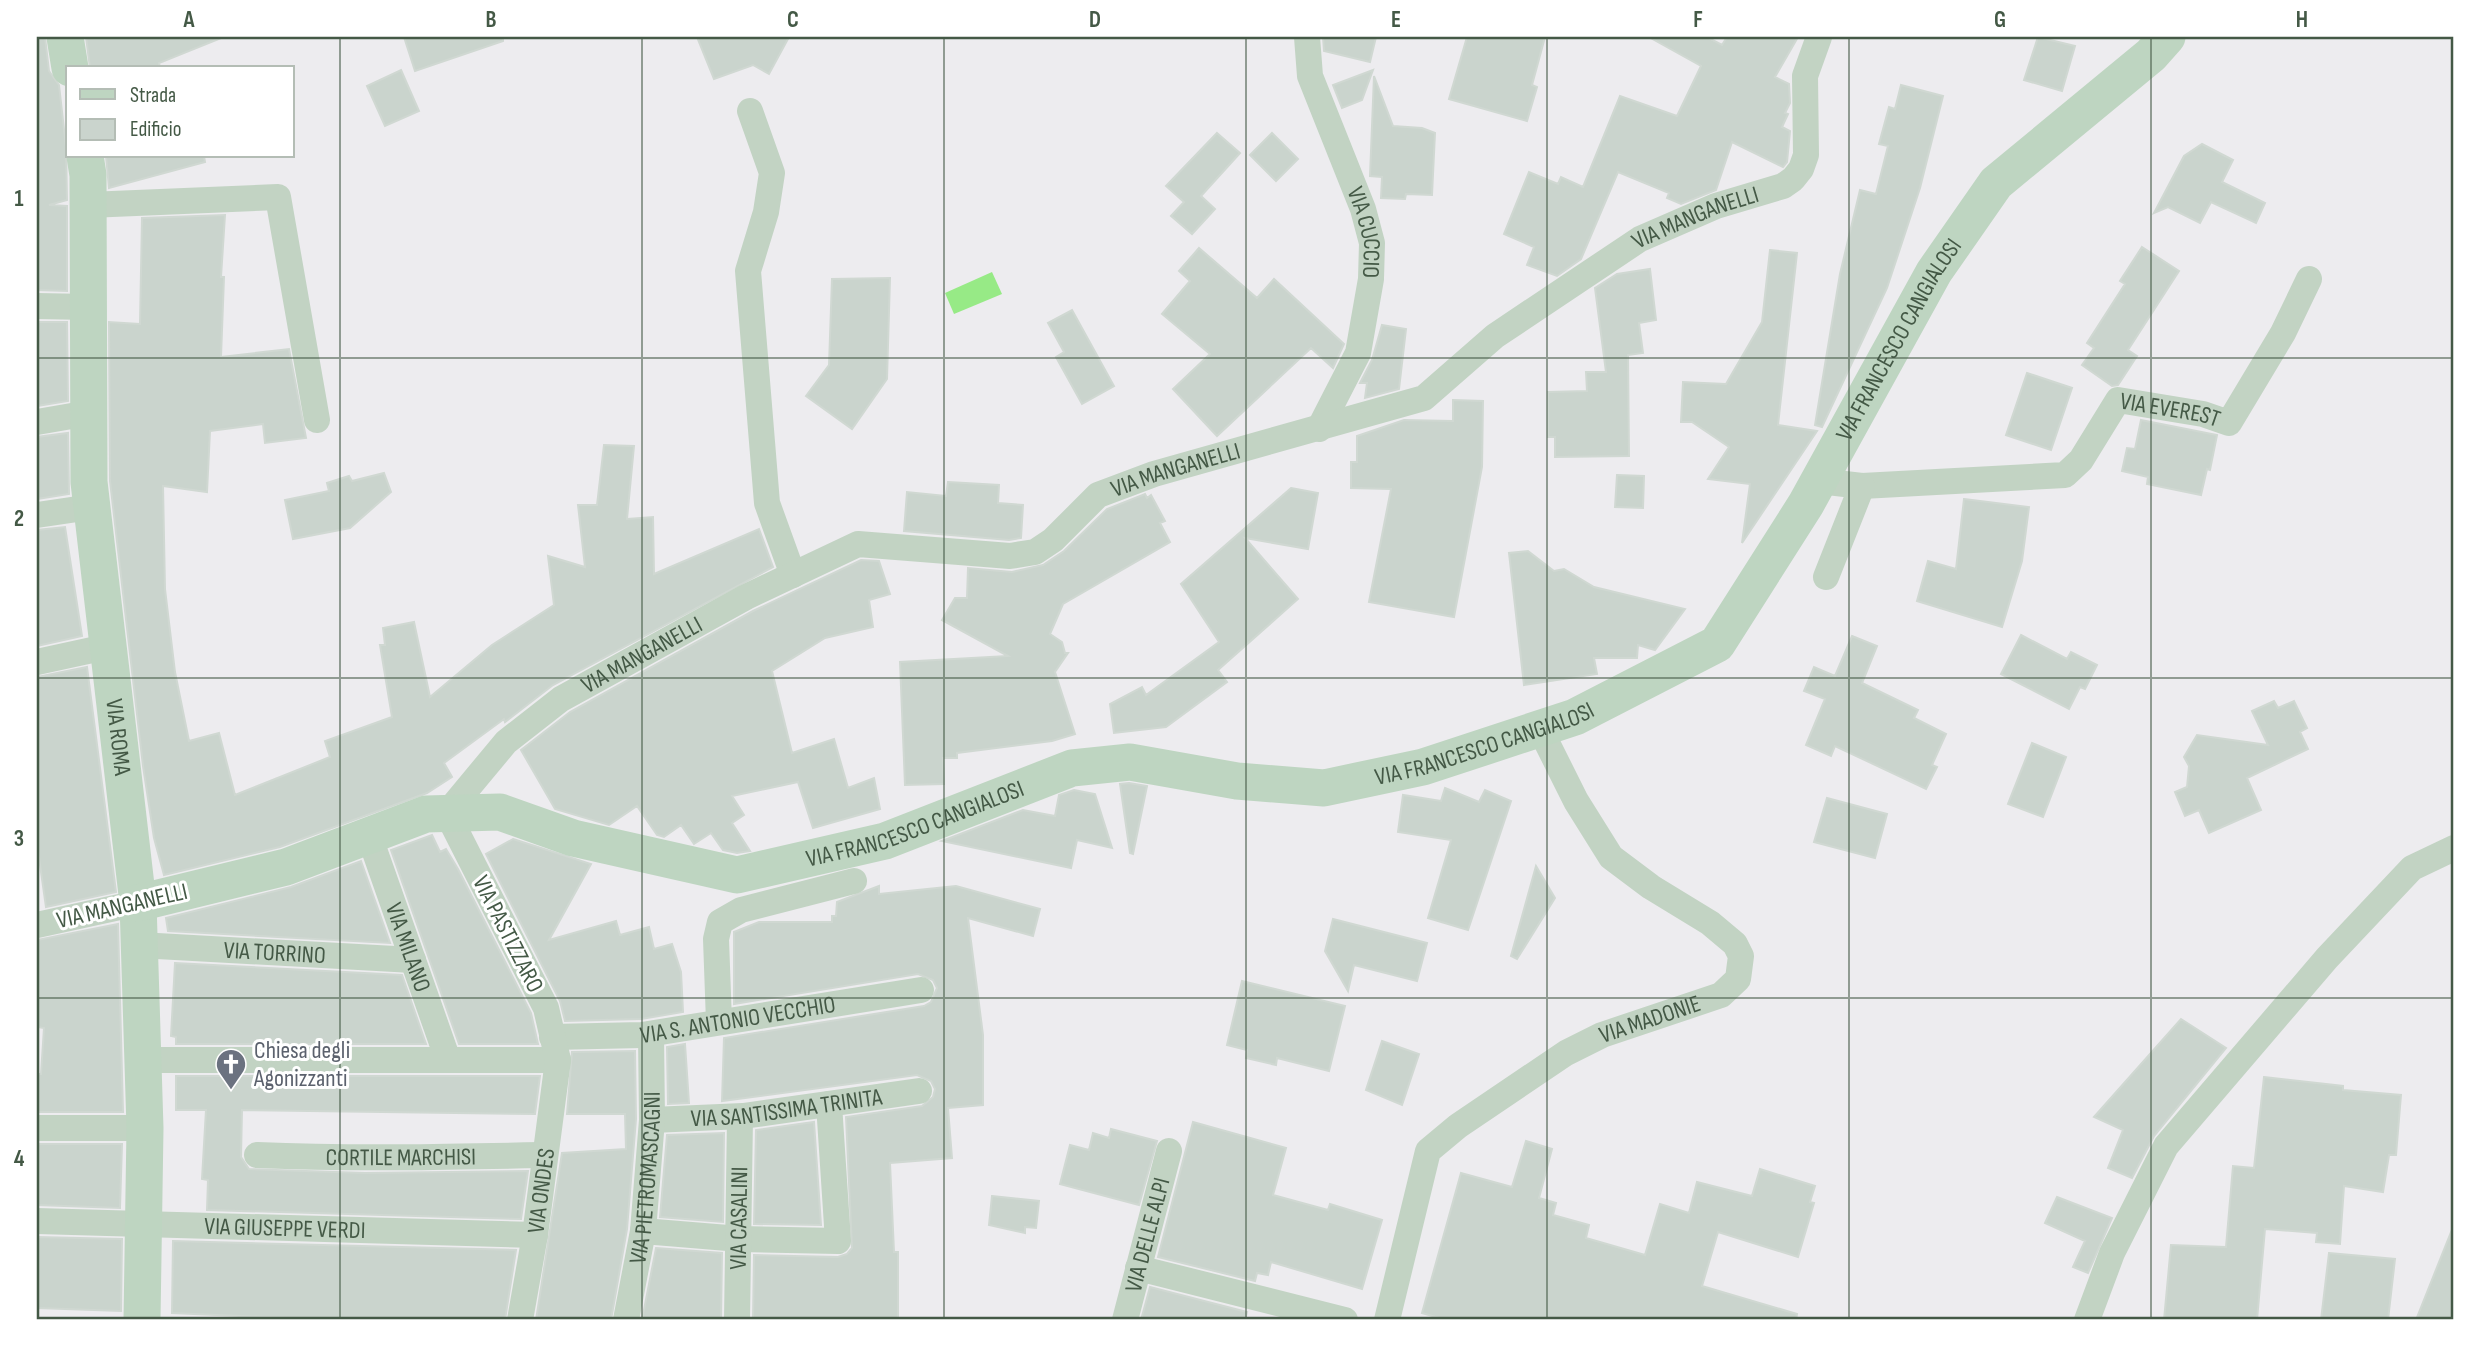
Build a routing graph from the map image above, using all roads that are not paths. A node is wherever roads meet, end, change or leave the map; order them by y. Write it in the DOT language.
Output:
graph roads {
  1 [pos="65,37"];
  2 [pos="1307,37"];
  3 [pos="1819,37"];
  4 [pos="2167,37"];
  5 [pos="70,66"];
  6 [pos="750,111"];
  7 [pos="85,158"];
  8 [pos="88,205"];
  9 [pos="2309,279"];
  10 [pos="37,306"];
  11 [pos="88,307"];
  12 [pos="89,413"];
  13 [pos="317,420"];
  14 [pos="37,422"];
  15 [pos="1319,429"];
  16 [pos="1819,481"];
  17 [pos="1862,486"];
  18 [pos="92,507"];
  19 [pos="37,515"];
  20 [pos="793,575"];
  21 [pos="1826,578"];
  22 [pos="106,647"];
  23 [pos="37,662"];
  24 [pos="1540,729"];
  25 [pos="500,812"];
  26 [pos="447,813"];
  27 [pos="369,835"];
  28 [pos="2454,848"];
  29 [pos="854,881"];
  30 [pos="138,903"];
  31 [pos="38,916"];
  32 [pos="139,945"];
  33 [pos="413,960"];
  34 [pos="921,990"];
  35 [pos="719,1022"];
  36 [pos="652,1034"];
  37 [pos="555,1048"];
  38 [pos="143,1060"];
  39 [pos="448,1060"];
  40 [pos="919,1091"];
  41 [pos="829,1104"];
  42 [pos="740,1116"];
  43 [pos="652,1120"];
  44 [pos="37,1128"];
  45 [pos="145,1128"];
  46 [pos="1169,1151"];
  47 [pos="257,1155"];
  48 [pos="545,1155"];
  49 [pos="37,1221"];
  50 [pos="144,1222"];
  51 [pos="643,1231"];
  52 [pos="535,1235"];
  53 [pos="740,1239"];
  54 [pos="1138,1268"];
  55 [pos="142,1320"];
  56 [pos="520,1320"];
  57 [pos="626,1320"];
  58 [pos="737,1320"];
  59 [pos="1125,1320"];
  60 [pos="1345,1320"];
  61 [pos="1387,1320"];
  62 [pos="2087,1320"];
  1 -- 5 [label="street"];
  2 -- 15 [label="street, VIA CUCCIO"];
  3 -- 15 [label="street, VIA MANGANELLI"];
  4 -- 16 [label="street, VIA FRANCESCO CANGIALOSI"];
  6 -- 20 [label="street"];
  7 -- 8 [label="street, VIA ROMA"];
  8 -- 11 [label="street, VIA ROMA"];
  8 -- 13 [label="street"];
  9 -- 17 [label="street, VIA EVEREST"];
  10 -- 11 [label="street"];
  11 -- 12 [label="street, VIA ROMA"];
  12 -- 14 [label="street"];
  12 -- 18 [label="street, VIA ROMA"];
  15 -- 20 [label="street, VIA MANGANELLI"];
  16 -- 17 [label="street, VIA EVEREST"];
  16 -- 24 [label="street, VIA FRANCESCO CANGIALOSI"];
  17 -- 21 [label="street"];
  18 -- 19 [label="street"];
  18 -- 22 [label="street, VIA ROMA"];
  20 -- 26 [label="street, VIA MANGANELLI"];
  22 -- 23 [label="street"];
  22 -- 30 [label="street, VIA ROMA"];
  24 -- 25 [label="street, VIA FRANCESCO CANGIALOSI"];
  24 -- 61 [label="street, VIA MADONIE"];
  25 -- 26 [label="street, VIA MANGANELLI"];
  26 -- 27 [label="street, VIA MANGANELLI"];
  26 -- 37 [label="street, VIA PASTIZZARO"];
  27 -- 30 [label="street, VIA MANGANELLI"];
  27 -- 33 [label="street, VIA MILANO"];
  28 -- 62 [label="street"];
  29 -- 35 [label="street"];
  30 -- 31 [label="street, VIA MANGANELLI"];
  30 -- 32 [label="street, VIA ROMA"];
  32 -- 33 [label="street, VIA TORRINO"];
  32 -- 38 [label="street, VIA ROMA"];
  33 -- 39 [label="street, VIA MILANO"];
  34 -- 35 [label="street, VIA S. ANTONIO VECCHIO"];
  35 -- 36 [label="street, VIA S. ANTONIO VECCHIO"];
  36 -- 37 [label="street, VIA S. ANTONIO VECCHIO"];
  36 -- 43 [label="street, VIA PIETROMASCAGNI"];
  37 -- 39 [label="street, VIA S. ANTONIO VECCHIO"];
  37 -- 48 [label="street, VIA ONDES"];
  38 -- 39 [label="street, VIA S. ANTONIO VECCHIO"];
  38 -- 45 [label="street, VIA ROMA"];
  40 -- 41 [label="street, VIA SANTISSIMA TRINITA"];
  41 -- 42 [label="street, VIA SANTISSIMA TRINITA"];
  41 -- 53 [label="street"];
  42 -- 43 [label="street, VIA SANTISSIMA TRINITA"];
  42 -- 53 [label="street, VIA CASALINI"];
  43 -- 51 [label="street, VIA PIETROMASCAGNI"];
  44 -- 45 [label="street"];
  45 -- 50 [label="street, VIA ROMA"];
  46 -- 54 [label="street, VIA DELLE ALPI"];
  47 -- 48 [label="street, CORTILE MARCHISI"];
  48 -- 52 [label="street, VIA ONDES"];
  49 -- 50 [label="street, VIA GIUSEPPE VERDI"];
  50 -- 52 [label="street, VIA GIUSEPPE VERDI"];
  50 -- 55 [label="street, VIA ROMA"];
  51 -- 53 [label="street"];
  51 -- 57 [label="street, VIA PIETROMASCAGNI"];
  52 -- 56 [label="street, VIA ONDES"];
  53 -- 58 [label="street, VIA CASALINI"];
  54 -- 59 [label="street, VIA DELLE ALPI"];
  54 -- 60 [label="street"];
}
